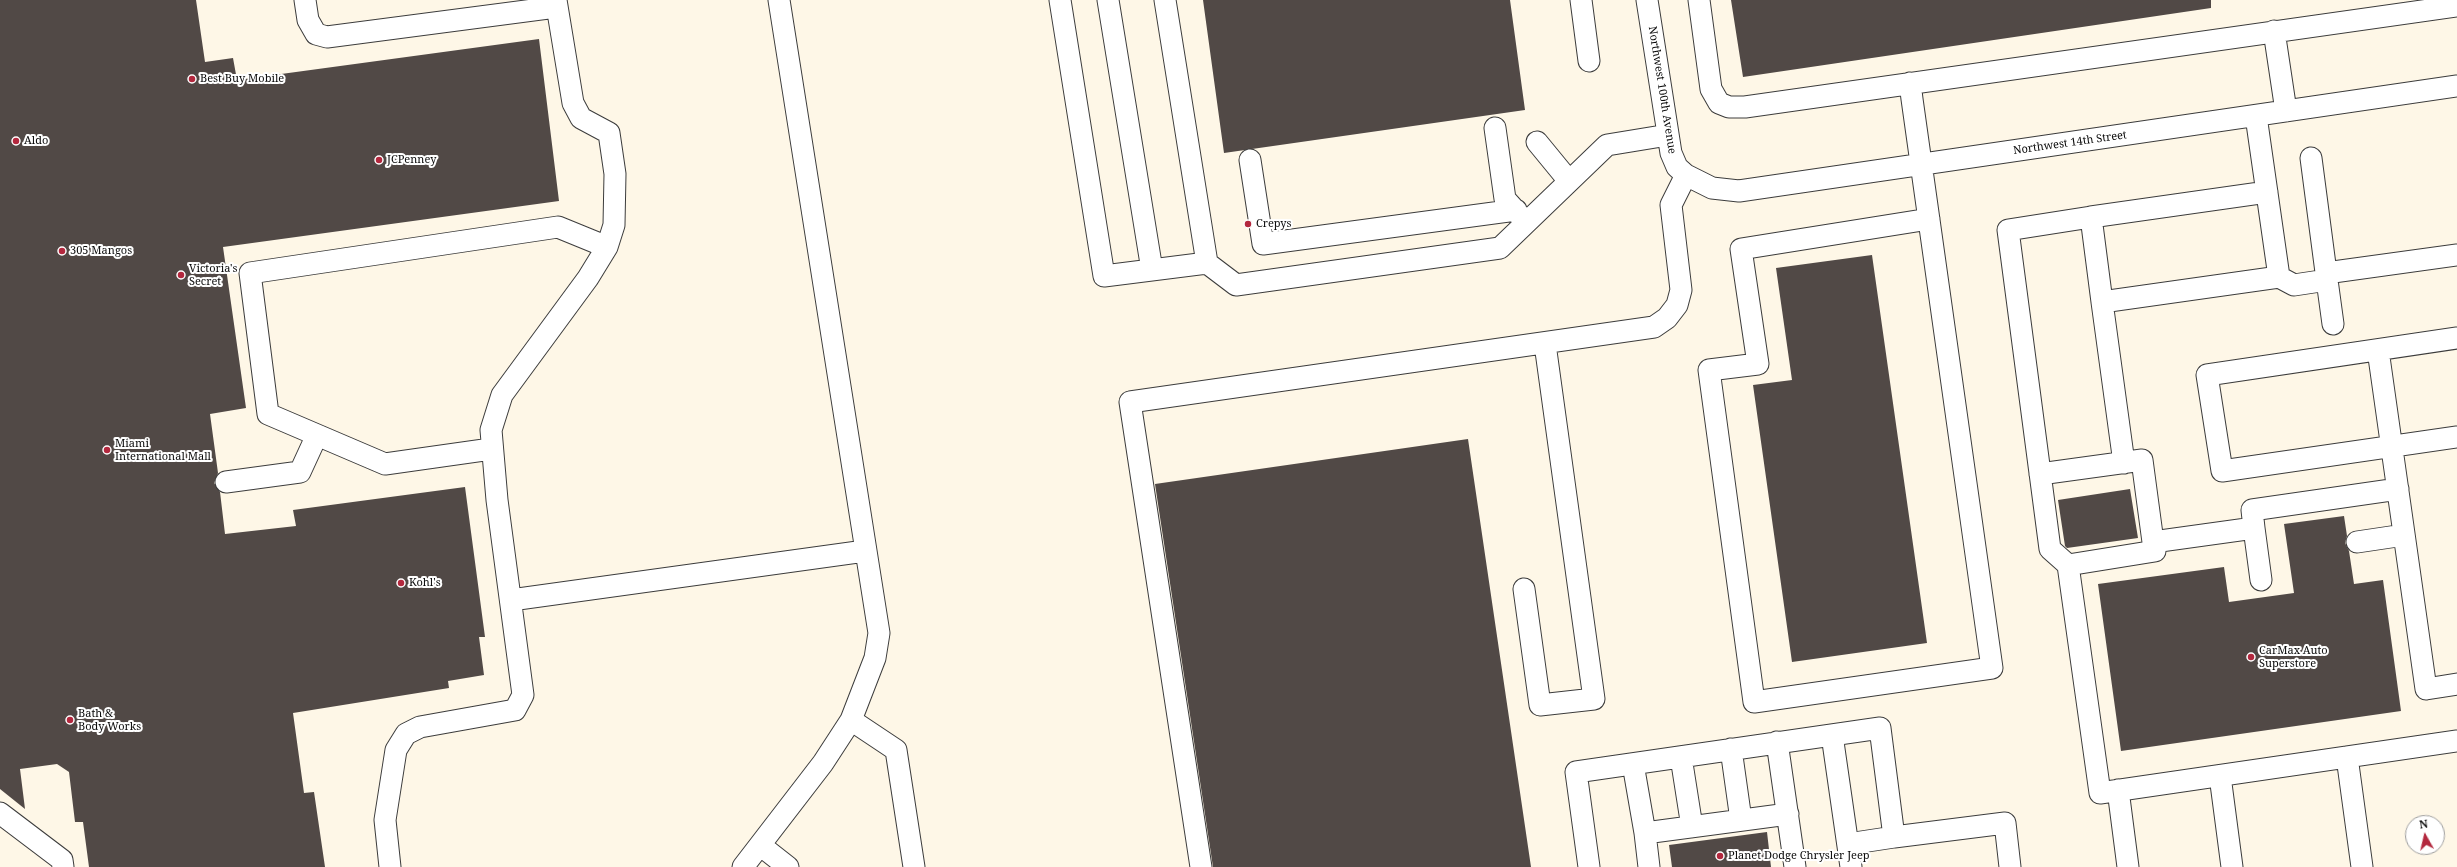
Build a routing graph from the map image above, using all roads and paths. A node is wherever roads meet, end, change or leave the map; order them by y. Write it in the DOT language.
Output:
graph roads {
  1 [pos="305,0"];
  2 [pos="779,0"];
  3 [pos="1060,0"];
  4 [pos="1108,0"];
  5 [pos="1165,0"];
  6 [pos="1581,0"];
  7 [pos="1647,0"];
  8 [pos="1699,0"];
  9 [pos="556,4"];
  10 [pos="2457,6"];
  11 [pos="2274,31"];
  12 [pos="1589,60"];
  13 [pos="1910,83"];
  14 [pos="2457,86"];
  15 [pos="2286,111"];
  16 [pos="2256,116"];
  17 [pos="1495,128"];
  18 [pos="1668,135"];
  19 [pos="1537,142"];
  20 [pos="2311,158"];
  21 [pos="1250,160"];
  22 [pos="1922,164"];
  23 [pos="1686,175"];
  24 [pos="1569,181"];
  25 [pos="2267,192"];
  26 [pos="1521,216"];
  27 [pos="2091,218"];
  28 [pos="1929,219"];
  29 [pos="607,247"];
  30 [pos="2457,255"];
  31 [pos="1207,263"];
  32 [pos="1152,270"];
  33 [pos="2279,277"];
  34 [pos="2327,277"];
  35 [pos="2102,302"];
  36 [pos="2333,324"];
  37 [pos="2457,338"];
  38 [pos="1544,344"];
  39 [pos="2378,350"];
  40 [pos="317,435"];
  41 [pos="2457,437"];
  42 [pos="2392,446"];
  43 [pos="491,449"];
  44 [pos="2124,463"];
  45 [pos="2040,474"];
  46 [pos="226,482"];
  47 [pos="2398,489"];
  48 [pos="2254,528"];
  49 [pos="2404,535"];
  50 [pos="2153,542"];
  51 [pos="2356,542"];
  52 [pos="866,551"];
  53 [pos="2068,565"];
  54 [pos="2262,580"];
  55 [pos="1524,590"];
  56 [pos="511,600"];
  57 [pos="2457,684"];
  58 [pos="852,720"];
  59 [pos="1832,735"];
  60 [pos="2457,741"];
  61 [pos="1778,742"];
  62 [pos="1731,749"];
  63 [pos="1681,757"];
  64 [pos="2347,757"];
  65 [pos="1633,764"];
  66 [pos="2220,776"];
  67 [pos="2118,790"];
  68 [pos="0,814"];
  69 [pos="1788,814"];
  70 [pos="1741,820"];
  71 [pos="1692,826"];
  72 [pos="1644,833"];
  73 [pos="1894,837"];
  74 [pos="1848,844"];
  75 [pos="760,845"];
  76 [pos="63,867"];
  77 [pos="390,867"];
  78 [pos="743,867"];
  79 [pos="788,867"];
  80 [pos="914,867"];
  81 [pos="1201,867"];
  82 [pos="1589,867"];
  83 [pos="1649,867"];
  84 [pos="1795,867"];
  85 [pos="1851,867"];
  86 [pos="2010,867"];
  87 [pos="2128,867"];
  88 [pos="2232,867"];
  89 [pos="2362,867"];
  1 -- 9 [label="street"];
  2 -- 52 [label="street"];
  3 -- 32 [label="street"];
  4 -- 32 [label="street"];
  5 -- 31 [label="street"];
  6 -- 12 [label="street"];
  7 -- 18 [label="street, Northwest 100th Avenue"];
  8 -- 13 [label="street"];
  9 -- 29 [label="street"];
  10 -- 11 [label="street"];
  11 -- 13 [label="street"];
  11 -- 15 [label="street"];
  13 -- 22 [label="street"];
  14 -- 15 [label="street, Northwest 14th Street"];
  15 -- 16 [label="street, Northwest 14th Street"];
  16 -- 22 [label="street, Northwest 14th Street"];
  16 -- 25 [label="street"];
  17 -- 26 [label="street"];
  18 -- 23 [label="street, Northwest 100th Avenue"];
  18 -- 24 [label="street"];
  19 -- 24 [label="street"];
  20 -- 34 [label="street"];
  21 -- 26 [label="street"];
  22 -- 23 [label="street, Northwest 14th Street"];
  22 -- 28 [label="street"];
  23 -- 38 [label="street"];
  24 -- 26 [label="street"];
  25 -- 27 [label="street"];
  25 -- 33 [label="street"];
  26 -- 31 [label="street"];
  27 -- 35 [label="street"];
  27 -- 45 [label="street"];
  28 -- 28 [label="street"];
  29 -- 40 [label="street"];
  29 -- 43 [label="street"];
  30 -- 34 [label="street"];
  31 -- 32 [label="street"];
  33 -- 34 [label="street"];
  33 -- 35 [label="street"];
  34 -- 36 [label="street"];
  35 -- 44 [label="street"];
  37 -- 39 [label="street"];
  38 -- 55 [label="street"];
  38 -- 81 [label="street"];
  39 -- 42 [label="street"];
  39 -- 42 [label="street"];
  40 -- 43 [label="street"];
  40 -- 46 [label="street"];
  41 -- 42 [label="street"];
  42 -- 47 [label="street"];
  43 -- 56 [label="street"];
  44 -- 45 [label="street"];
  44 -- 50 [label="street"];
  45 -- 53 [label="street"];
  47 -- 48 [label="street"];
  47 -- 49 [label="street"];
  48 -- 50 [label="street"];
  48 -- 54 [label="street"];
  49 -- 51 [label="street"];
  49 -- 57 [label="street"];
  50 -- 53 [label="street"];
  52 -- 56 [label="street"];
  52 -- 58 [label="street"];
  53 -- 67 [label="street"];
  56 -- 77 [label="street"];
  58 -- 75 [label="street"];
  58 -- 80 [label="street"];
  59 -- 61 [label="street"];
  59 -- 73 [label="street"];
  59 -- 74 [label="street"];
  60 -- 64 [label="street"];
  61 -- 62 [label="street"];
  61 -- 69 [label="street"];
  62 -- 63 [label="street"];
  62 -- 70 [label="street"];
  63 -- 65 [label="street"];
  63 -- 71 [label="street"];
  64 -- 66 [label="street"];
  64 -- 89 [label="street"];
  65 -- 72 [label="street"];
  65 -- 82 [label="street"];
  66 -- 67 [label="street"];
  66 -- 88 [label="street"];
  67 -- 87 [label="street"];
  68 -- 76 [label="street"];
  69 -- 70 [label="street"];
  69 -- 84 [label="street"];
  70 -- 71 [label="street"];
  71 -- 72 [label="street"];
  72 -- 83 [label="street"];
  73 -- 74 [label="street"];
  73 -- 86 [label="street"];
  74 -- 85 [label="street"];
  75 -- 78 [label="street"];
  75 -- 79 [label="street"];
}
